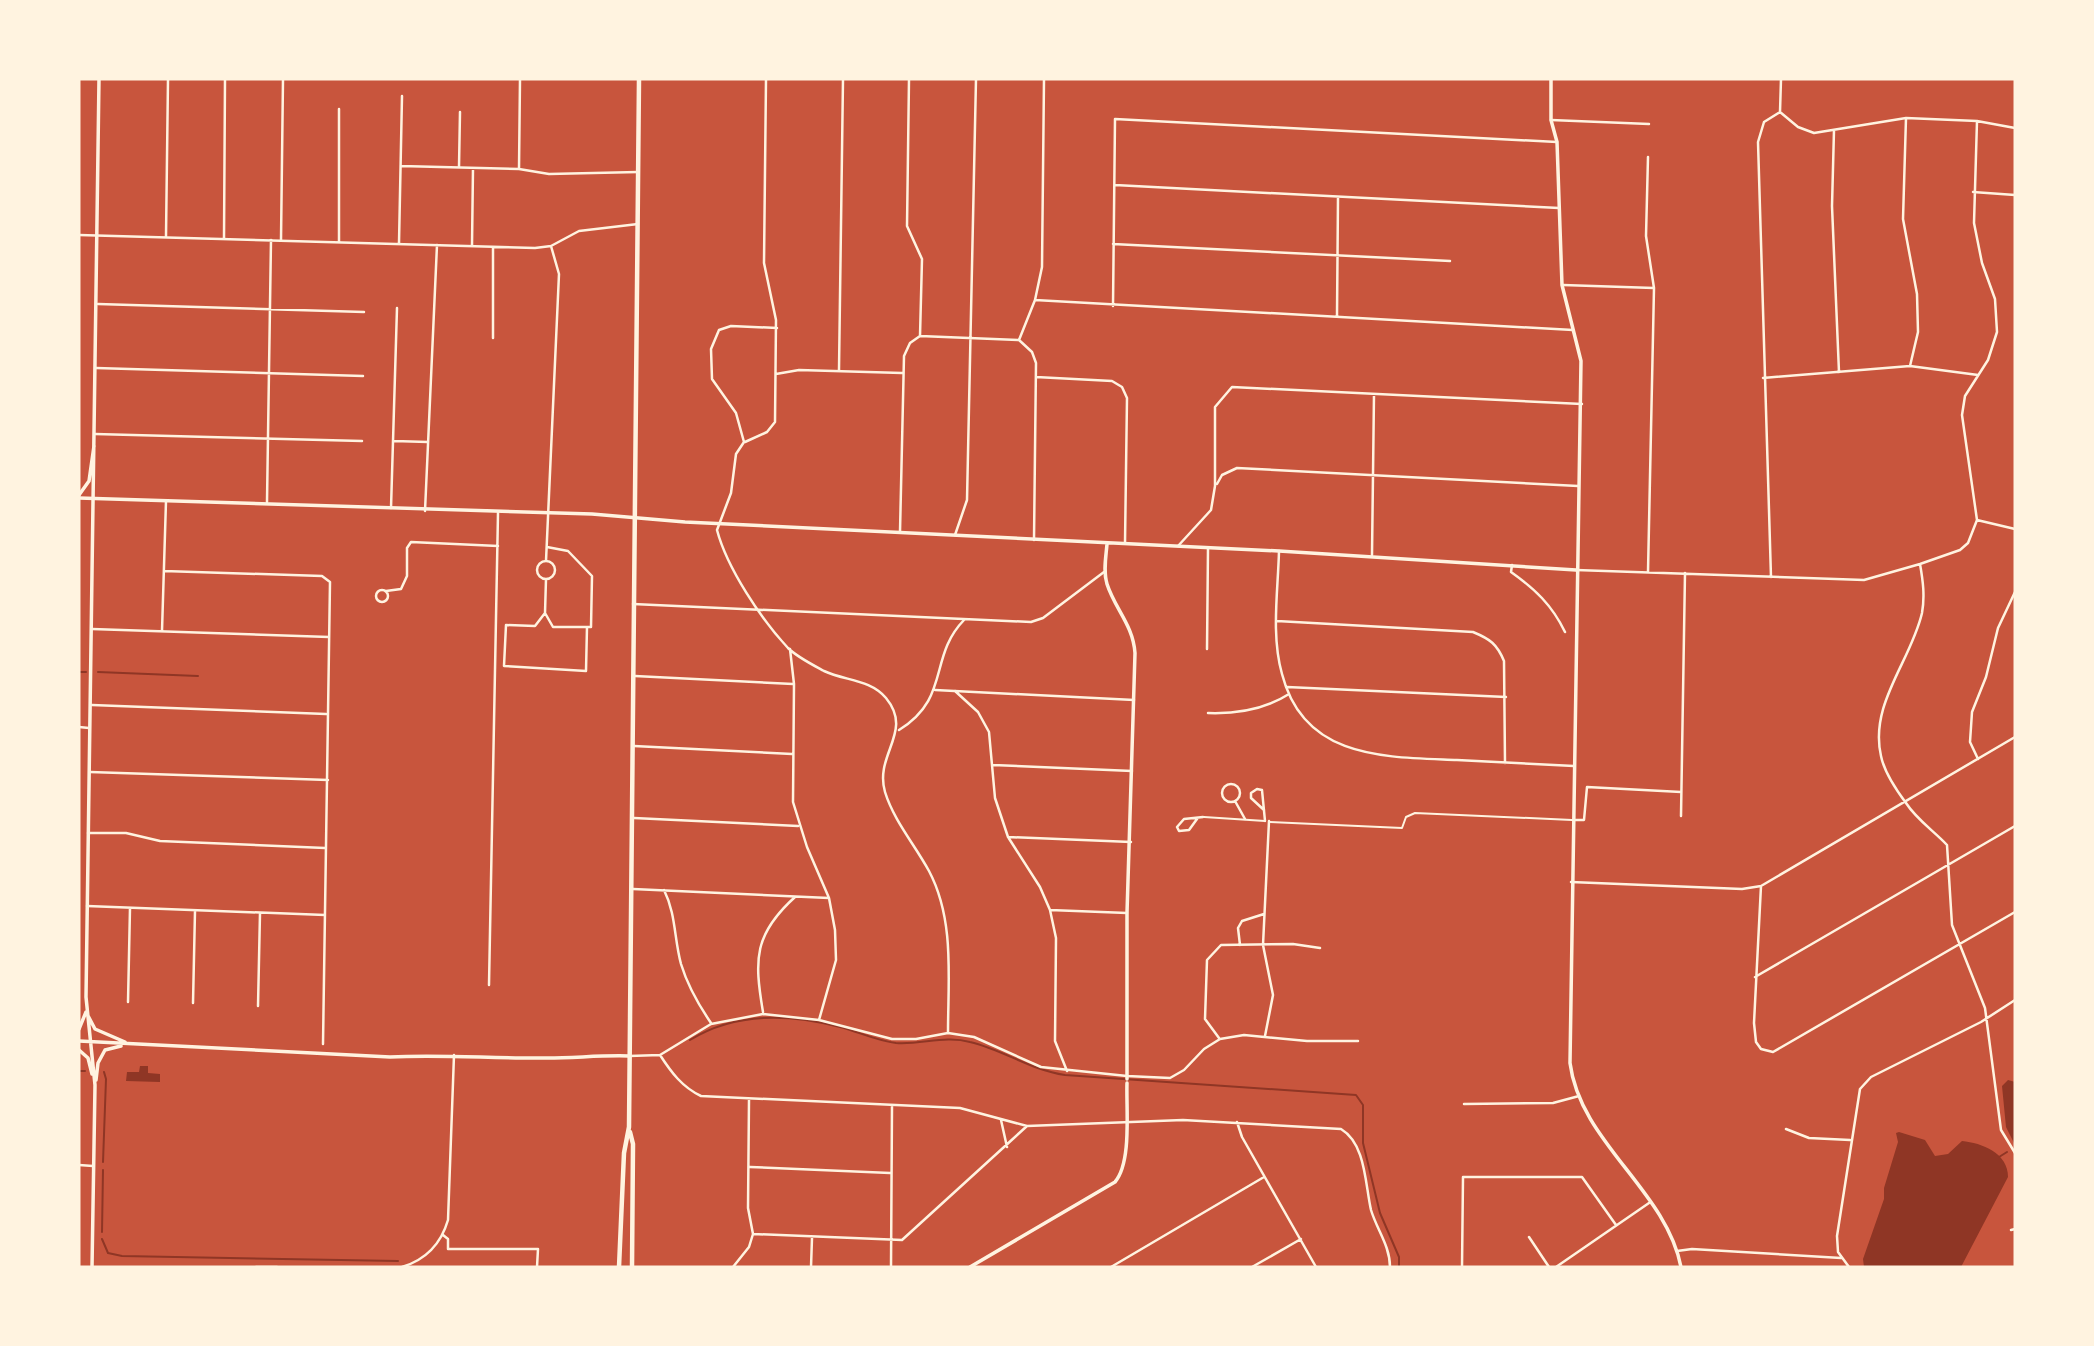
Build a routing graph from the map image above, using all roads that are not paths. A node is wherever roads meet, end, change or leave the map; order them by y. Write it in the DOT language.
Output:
graph roads {
  1 [pos="99,79"];
  2 [pos="168,79"];
  3 [pos="225,79"];
  4 [pos="283,79"];
  5 [pos="520,79"];
  6 [pos="639,79"];
  7 [pos="766,79"];
  8 [pos="843,79"];
  9 [pos="909,79"];
  10 [pos="976,79"];
  11 [pos="1044,79"];
  12 [pos="1551,79"];
  13 [pos="1781,79"];
  14 [pos="402,96"];
  15 [pos="339,109"];
  16 [pos="460,112"];
  17 [pos="1780,112"];
  18 [pos="1906,118"];
  19 [pos="1551,120"];
  20 [pos="1977,121"];
  21 [pos="1649,124"];
  22 [pos="2015,128"];
  23 [pos="1834,130"];
  24 [pos="1557,142"];
  25 [pos="1648,157"];
  26 [pos="401,166"];
  27 [pos="459,167"];
  28 [pos="473,168"];
  29 [pos="519,169"];
  30 [pos="638,172"];
  31 [pos="1115,185"];
  32 [pos="1973,192"];
  33 [pos="2015,195"];
  34 [pos="1338,197"];
  35 [pos="1559,208"];
  36 [pos="638,224"];
  37 [pos="79,235"];
  38 [pos="98,236"];
  39 [pos="166,237"];
  40 [pos="224,238"];
  41 [pos="271,240"];
  42 [pos="281,240"];
  43 [pos="339,242"];
  44 [pos="399,244"];
  45 [pos="1113,244"];
  46 [pos="437,245"];
  47 [pos="551,246"];
  48 [pos="472,247"];
  49 [pos="493,247"];
  50 [pos="1338,256"];
  51 [pos="1450,261"];
  52 [pos="1562,285"];
  53 [pos="1654,288"];
  54 [pos="1035,300"];
  55 [pos="98,304"];
  56 [pos="1113,306"];
  57 [pos="268,307"];
  58 [pos="397,309"];
  59 [pos="364,312"];
  60 [pos="1337,317"];
  61 [pos="777,328"];
  62 [pos="1574,330"];
  63 [pos="920,336"];
  64 [pos="493,338"];
  65 [pos="972,338"];
  66 [pos="1019,340"];
  67 [pos="1910,366"];
  68 [pos="96,368"];
  69 [pos="839,370"];
  70 [pos="1839,372"];
  71 [pos="269,373"];
  72 [pos="902,373"];
  73 [pos="776,374"];
  74 [pos="1978,375"];
  75 [pos="363,376"];
  76 [pos="1036,377"];
  77 [pos="1763,378"];
  78 [pos="1374,394"];
  79 [pos="1582,404"];
  80 [pos="95,434"];
  81 [pos="268,439"];
  82 [pos="362,441"];
  83 [pos="394,441"];
  84 [pos="428,442"];
  85 [pos="744,442"];
  86 [pos="95,444"];
  87 [pos="1373,475"];
  88 [pos="1215,486"];
  89 [pos="1579,486"];
  90 [pos="79,496"];
  91 [pos="94,499"];
  92 [pos="166,501"];
  93 [pos="267,504"];
  94 [pos="391,509"];
  95 [pos="425,511"];
  96 [pos="498,513"];
  97 [pos="548,513"];
  98 [pos="634,517"];
  99 [pos="1978,520"];
  100 [pos="717,524"];
  101 [pos="2015,529"];
  102 [pos="900,534"];
  103 [pos="954,536"];
  104 [pos="1034,540"];
  105 [pos="1107,544"];
  106 [pos="1125,544"];
  107 [pos="498,546"];
  108 [pos="547,547"];
  109 [pos="1177,547"];
  110 [pos="1208,548"];
  111 [pos="1279,551"];
  112 [pos="1371,557"];
  113 [pos="546,561"];
  114 [pos="1920,564"];
  115 [pos="1512,565"];
  116 [pos="1576,570"];
  117 [pos="164,571"];
  118 [pos="1105,572"];
  119 [pos="1647,572"];
  120 [pos="1685,573"];
  121 [pos="1771,577"];
  122 [pos="546,579"];
  123 [pos="386,592"];
  124 [pos="2015,593"];
  125 [pos="633,604"];
  126 [pos="759,610"];
  127 [pos="545,613"];
  128 [pos="964,620"];
  129 [pos="1277,621"];
  130 [pos="589,627"];
  131 [pos="92,629"];
  132 [pos="162,631"];
  133 [pos="1565,632"];
  134 [pos="329,637"];
  135 [pos="790,649"];
  136 [pos="1207,649"];
  137 [pos="632,676"];
  138 [pos="794,684"];
  139 [pos="1287,687"];
  140 [pos="935,690"];
  141 [pos="955,691"];
  142 [pos="1290,694"];
  143 [pos="1506,697"];
  144 [pos="1133,700"];
  145 [pos="92,705"];
  146 [pos="1208,713"];
  147 [pos="328,714"];
  148 [pos="79,727"];
  149 [pos="91,728"];
  150 [pos="898,731"];
  151 [pos="2015,737"];
  152 [pos="631,746"];
  153 [pos="793,754"];
  154 [pos="1978,760"];
  155 [pos="1505,763"];
  156 [pos="993,765"];
  157 [pos="1574,766"];
  158 [pos="1132,771"];
  159 [pos="90,772"];
  160 [pos="328,780"];
  161 [pos="1681,792"];
  162 [pos="1235,801"];
  163 [pos="1905,803"];
  164 [pos="1264,810"];
  165 [pos="1681,816"];
  166 [pos="1203,817"];
  167 [pos="630,818"];
  168 [pos="1245,818"];
  169 [pos="1197,819"];
  170 [pos="1573,820"];
  171 [pos="1267,821"];
  172 [pos="799,826"];
  173 [pos="2015,826"];
  174 [pos="88,834"];
  175 [pos="1008,837"];
  176 [pos="1130,842"];
  177 [pos="326,848"];
  178 [pos="1951,863"];
  179 [pos="1572,882"];
  180 [pos="1762,887"];
  181 [pos="629,889"];
  182 [pos="664,890"];
  183 [pos="795,897"];
  184 [pos="829,898"];
  185 [pos="87,906"];
  186 [pos="130,908"];
  187 [pos="1050,910"];
  188 [pos="195,911"];
  189 [pos="2015,912"];
  190 [pos="260,913"];
  191 [pos="1127,913"];
  192 [pos="1264,914"];
  193 [pos="325,915"];
  194 [pos="1959,944"];
  195 [pos="1240,945"];
  196 [pos="1263,945"];
  197 [pos="1320,948"];
  198 [pos="80,966"];
  199 [pos="86,967"];
  200 [pos="1755,977"];
  201 [pos="489,985"];
  202 [pos="2015,1000"];
  203 [pos="128,1002"];
  204 [pos="193,1003"];
  205 [pos="258,1006"];
  206 [pos="86,1012"];
  207 [pos="763,1014"];
  208 [pos="1987,1018"];
  209 [pos="819,1020"];
  210 [pos="711,1024"];
  211 [pos="79,1029"];
  212 [pos="948,1033"];
  213 [pos="1265,1036"];
  214 [pos="1220,1039"];
  215 [pos="79,1041"];
  216 [pos="90,1041"];
  217 [pos="1358,1041"];
  218 [pos="130,1044"];
  219 [pos="323,1044"];
  220 [pos="79,1050"];
  221 [pos="454,1055"];
  222 [pos="660,1055"];
  223 [pos="629,1056"];
  224 [pos="1068,1072"];
  225 [pos="1127,1079"];
  226 [pos="95,1082"];
  227 [pos="1579,1096"];
  228 [pos="749,1100"];
  229 [pos="1464,1104"];
  230 [pos="892,1105"];
  231 [pos="1001,1120"];
  232 [pos="1126,1122"];
  233 [pos="1237,1122"];
  234 [pos="1027,1126"];
  235 [pos="629,1127"];
  236 [pos="1786,1129"];
  237 [pos="1851,1140"];
  238 [pos="1007,1146"];
  239 [pos="2015,1153"];
  240 [pos="79,1165"];
  241 [pos="94,1166"];
  242 [pos="750,1167"];
  243 [pos="891,1173"];
  244 [pos="1264,1177"];
  245 [pos="1649,1202"];
  246 [pos="1616,1225"];
  247 [pos="753,1234"];
  248 [pos="443,1235"];
  249 [pos="1529,1237"];
  250 [pos="812,1238"];
  251 [pos="1301,1238"];
  252 [pos="891,1241"];
  253 [pos="1678,1251"];
  254 [pos="1841,1258"];
  255 [pos="92,1267"];
  256 [pos="256,1267"];
  257 [pos="277,1267"];
  258 [pos="402,1267"];
  259 [pos="537,1267"];
  260 [pos="619,1267"];
  261 [pos="632,1267"];
  262 [pos="733,1267"];
  263 [pos="811,1267"];
  264 [pos="891,1267"];
  265 [pos="971,1267"];
  266 [pos="1111,1267"];
  267 [pos="1252,1267"];
  268 [pos="1316,1267"];
  269 [pos="1390,1267"];
  270 [pos="1462,1267"];
  271 [pos="1549,1267"];
  272 [pos="1556,1267"];
  273 [pos="1681,1267"];
  274 [pos="1849,1267"];
  1 -- 38 [label="main road"];
  2 -- 39 [label="street"];
  3 -- 40 [label="street"];
  4 -- 42 [label="street"];
  5 -- 29 [label="street"];
  6 -- 30 [label="main road"];
  7 -- 61 [label="street"];
  8 -- 69 [label="street"];
  9 -- 63 [label="street"];
  10 -- 65 [label="street"];
  11 -- 54 [label="street"];
  12 -- 19 [label="main road"];
  13 -- 17 [label="street"];
  14 -- 26 [label="street"];
  15 -- 43 [label="street"];
  16 -- 27 [label="street"];
  17 -- 23 [label="street"];
  17 -- 77 [label="street"];
  18 -- 20 [label="street"];
  18 -- 23 [label="street"];
  18 -- 67 [label="street"];
  19 -- 21 [label="street"];
  19 -- 24 [label="main road"];
  20 -- 22 [label="street"];
  20 -- 32 [label="street"];
  23 -- 70 [label="street"];
  24 -- 31 [label="street"];
  24 -- 35 [label="main road"];
  25 -- 53 [label="street"];
  26 -- 27 [label="street"];
  26 -- 44 [label="street"];
  27 -- 28 [label="street"];
  28 -- 29 [label="street"];
  28 -- 48 [label="street"];
  29 -- 30 [label="street"];
  30 -- 36 [label="main road"];
  31 -- 34 [label="street"];
  31 -- 45 [label="street"];
  32 -- 33 [label="street"];
  32 -- 74 [label="street"];
  34 -- 35 [label="street"];
  34 -- 50 [label="street"];
  35 -- 52 [label="main road"];
  36 -- 47 [label="street"];
  36 -- 98 [label="main road"];
  37 -- 38 [label="street"];
  38 -- 39 [label="street"];
  38 -- 55 [label="main road"];
  39 -- 40 [label="street"];
  40 -- 41 [label="street"];
  41 -- 42 [label="street"];
  41 -- 57 [label="street"];
  42 -- 43 [label="street"];
  43 -- 44 [label="street"];
  44 -- 46 [label="street"];
  45 -- 50 [label="street"];
  45 -- 56 [label="street"];
  46 -- 48 [label="street"];
  46 -- 84 [label="street"];
  47 -- 49 [label="street"];
  47 -- 97 [label="street"];
  48 -- 49 [label="street"];
  49 -- 64 [label="street"];
  50 -- 51 [label="street"];
  50 -- 60 [label="street"];
  52 -- 53 [label="street"];
  52 -- 62 [label="main road"];
  53 -- 119 [label="street"];
  54 -- 56 [label="street"];
  54 -- 66 [label="street"];
  55 -- 57 [label="street"];
  55 -- 68 [label="main road"];
  56 -- 60 [label="street"];
  57 -- 59 [label="street"];
  57 -- 71 [label="street"];
  58 -- 83 [label="street"];
  60 -- 62 [label="street"];
  61 -- 73 [label="street"];
  61 -- 85 [label="street"];
  62 -- 79 [label="main road"];
  63 -- 65 [label="street"];
  63 -- 72 [label="street"];
  65 -- 66 [label="street"];
  65 -- 103 [label="street"];
  66 -- 76 [label="street"];
  67 -- 70 [label="street"];
  67 -- 74 [label="street"];
  68 -- 71 [label="street"];
  68 -- 80 [label="main road"];
  69 -- 72 [label="street"];
  69 -- 73 [label="street"];
  70 -- 77 [label="street"];
  71 -- 75 [label="street"];
  71 -- 81 [label="street"];
  72 -- 102 [label="street"];
  73 -- 85 [label="street"];
  74 -- 99 [label="street"];
  76 -- 104 [label="street"];
  76 -- 106 [label="street"];
  77 -- 121 [label="street"];
  78 -- 79 [label="street"];
  78 -- 87 [label="street"];
  78 -- 88 [label="street"];
  79 -- 89 [label="main road"];
  80 -- 81 [label="street"];
  80 -- 86 [label="main road"];
  81 -- 82 [label="street"];
  81 -- 93 [label="street"];
  83 -- 84 [label="street"];
  83 -- 94 [label="street"];
  84 -- 95 [label="street"];
  85 -- 100 [label="street"];
  86 -- 90 [label="main road"];
  86 -- 91 [label="main road"];
  87 -- 88 [label="street"];
  87 -- 89 [label="street"];
  87 -- 112 [label="street"];
  88 -- 109 [label="street"];
  89 -- 116 [label="main road"];
  90 -- 91 [label="main road"];
  91 -- 92 [label="main road"];
  91 -- 131 [label="main road"];
  92 -- 93 [label="main road"];
  92 -- 117 [label="street"];
  93 -- 94 [label="main road"];
  94 -- 95 [label="main road"];
  95 -- 96 [label="main road"];
  96 -- 97 [label="main road"];
  96 -- 107 [label="street"];
  97 -- 98 [label="main road"];
  97 -- 108 [label="street"];
  98 -- 100 [label="main road"];
  98 -- 125 [label="main road"];
  99 -- 101 [label="street"];
  99 -- 114 [label="street"];
  100 -- 102 [label="main road"];
  100 -- 126 [label="street"];
  102 -- 103 [label="main road"];
  103 -- 104 [label="main road"];
  104 -- 105 [label="main road"];
  105 -- 106 [label="main road"];
  105 -- 118 [label="main road"];
  106 -- 109 [label="main road"];
  107 -- 123 [label="street"];
  107 -- 201 [label="street"];
  108 -- 113 [label="street"];
  108 -- 130 [label="street"];
  109 -- 110 [label="main road"];
  110 -- 111 [label="main road"];
  110 -- 136 [label="street"];
  111 -- 112 [label="main road"];
  111 -- 129 [label="street"];
  112 -- 115 [label="main road"];
  113 -- 122 [label="street"];
  113 -- 122 [label="street"];
  114 -- 121 [label="street"];
  114 -- 163 [label="street"];
  115 -- 116 [label="main road"];
  115 -- 133 [label="street"];
  116 -- 119 [label="street"];
  116 -- 157 [label="main road"];
  117 -- 132 [label="street"];
  117 -- 134 [label="street"];
  118 -- 128 [label="street"];
  118 -- 144 [label="main road"];
  119 -- 120 [label="street"];
  120 -- 121 [label="street"];
  120 -- 161 [label="street"];
  122 -- 127 [label="street"];
  124 -- 154 [label="street"];
  125 -- 126 [label="street"];
  125 -- 137 [label="main road"];
  126 -- 128 [label="street"];
  126 -- 135 [label="street"];
  127 -- 130 [label="street"];
  127 -- 130 [label="street"];
  128 -- 140 [label="street"];
  129 -- 139 [label="street"];
  129 -- 143 [label="street"];
  131 -- 132 [label="street"];
  131 -- 145 [label="main road"];
  132 -- 134 [label="street"];
  134 -- 147 [label="street"];
  135 -- 138 [label="street"];
  135 -- 150 [label="street"];
  137 -- 138 [label="street"];
  137 -- 152 [label="main road"];
  138 -- 153 [label="street"];
  139 -- 142 [label="street"];
  139 -- 143 [label="street"];
  140 -- 141 [label="street"];
  140 -- 150 [label="street"];
  141 -- 144 [label="street"];
  141 -- 156 [label="street"];
  142 -- 146 [label="street"];
  142 -- 155 [label="street"];
  143 -- 155 [label="street"];
  144 -- 158 [label="main road"];
  145 -- 147 [label="street"];
  145 -- 149 [label="main road"];
  147 -- 160 [label="street"];
  148 -- 149 [label="street"];
  149 -- 159 [label="main road"];
  150 -- 212 [label="street"];
  151 -- 154 [label="street"];
  152 -- 153 [label="street"];
  152 -- 167 [label="main road"];
  153 -- 172 [label="street"];
  154 -- 163 [label="street"];
  155 -- 157 [label="street"];
  156 -- 158 [label="street"];
  156 -- 175 [label="street"];
  157 -- 170 [label="main road"];
  158 -- 176 [label="main road"];
  159 -- 160 [label="street"];
  159 -- 174 [label="main road"];
  160 -- 177 [label="street"];
  161 -- 165 [label="street"];
  161 -- 170 [label="street"];
  162 -- 162 [label="street"];
  162 -- 168 [label="street"];
  163 -- 178 [label="street"];
  163 -- 180 [label="street"];
  164 -- 164 [label="street"];
  164 -- 171 [label="street"];
  166 -- 168 [label="lane"];
  166 -- 169 [label="street"];
  167 -- 172 [label="street"];
  167 -- 181 [label="main road"];
  168 -- 171 [label="lane"];
  169 -- 169 [label="street"];
  170 -- 171 [label="lane"];
  170 -- 179 [label="main road"];
  171 -- 192 [label="street"];
  172 -- 184 [label="street"];
  173 -- 178 [label="street"];
  174 -- 177 [label="street"];
  174 -- 185 [label="main road"];
  175 -- 176 [label="street"];
  175 -- 187 [label="street"];
  176 -- 191 [label="main road"];
  177 -- 193 [label="street"];
  178 -- 194 [label="street"];
  178 -- 200 [label="street"];
  179 -- 180 [label="street"];
  179 -- 227 [label="main road"];
  180 -- 200 [label="street"];
  181 -- 182 [label="street"];
  181 -- 223 [label="main road"];
  182 -- 183 [label="street"];
  182 -- 210 [label="street"];
  183 -- 184 [label="street"];
  183 -- 207 [label="street"];
  184 -- 209 [label="street"];
  185 -- 186 [label="street"];
  185 -- 199 [label="main road"];
  186 -- 188 [label="street"];
  186 -- 203 [label="street"];
  187 -- 191 [label="street"];
  187 -- 224 [label="street"];
  188 -- 190 [label="street"];
  188 -- 204 [label="street"];
  189 -- 194 [label="street"];
  190 -- 193 [label="street"];
  190 -- 205 [label="street"];
  191 -- 225 [label="main road"];
  192 -- 195 [label="street"];
  192 -- 196 [label="street"];
  193 -- 219 [label="street"];
  194 -- 200 [label="street"];
  194 -- 208 [label="street"];
  195 -- 196 [label="street"];
  195 -- 214 [label="street"];
  196 -- 197 [label="street"];
  196 -- 213 [label="street"];
  198 -- 199 [label="street"];
  199 -- 206 [label="main road"];
  202 -- 208 [label="street"];
  206 -- 211 [label="main road"];
  206 -- 216 [label="main road"];
  206 -- 218 [label="main road"];
  207 -- 209 [label="street"];
  207 -- 210 [label="street"];
  208 -- 237 [label="street"];
  208 -- 239 [label="street"];
  209 -- 212 [label="street"];
  210 -- 222 [label="street"];
  212 -- 224 [label="street"];
  213 -- 214 [label="street"];
  213 -- 217 [label="street"];
  214 -- 225 [label="street"];
  215 -- 216 [label="main road"];
  216 -- 218 [label="main road"];
  216 -- 226 [label="main road"];
  218 -- 221 [label="main road"];
  218 -- 226 [label="main road"];
  220 -- 226 [label="main road"];
  221 -- 223 [label="main road"];
  221 -- 248 [label="street"];
  222 -- 223 [label="street"];
  222 -- 228 [label="street"];
  223 -- 235 [label="main road"];
  224 -- 225 [label="street"];
  225 -- 232 [label="main road"];
  226 -- 241 [label="main road"];
  227 -- 229 [label="street"];
  227 -- 245 [label="main road"];
  228 -- 230 [label="street"];
  228 -- 242 [label="street"];
  230 -- 231 [label="street"];
  230 -- 243 [label="street"];
  231 -- 234 [label="street"];
  231 -- 238 [label="street"];
  232 -- 233 [label="street"];
  232 -- 234 [label="street"];
  232 -- 265 [label="main road"];
  233 -- 244 [label="street"];
  233 -- 269 [label="street"];
  234 -- 238 [label="street"];
  235 -- 260 [label="main road"];
  235 -- 261 [label="main road"];
  236 -- 237 [label="street"];
  237 -- 254 [label="street"];
  238 -- 252 [label="street"];
  240 -- 241 [label="street"];
  241 -- 255 [label="main road"];
  242 -- 243 [label="street"];
  242 -- 247 [label="street"];
  243 -- 252 [label="street"];
  244 -- 251 [label="street"];
  244 -- 266 [label="street"];
  245 -- 246 [label="street"];
  245 -- 253 [label="main road"];
  246 -- 270 [label="street"];
  246 -- 272 [label="street"];
  247 -- 250 [label="street"];
  247 -- 262 [label="street"];
  248 -- 258 [label="street"];
  248 -- 259 [label="street"];
  249 -- 271 [label="street"];
  250 -- 252 [label="street"];
  250 -- 263 [label="street"];
  251 -- 267 [label="street"];
  251 -- 268 [label="street"];
  252 -- 264 [label="street"];
  253 -- 254 [label="street"];
  253 -- 273 [label="main road"];
  254 -- 274 [label="street"];
  256 -- 257 [label="street"];
}
